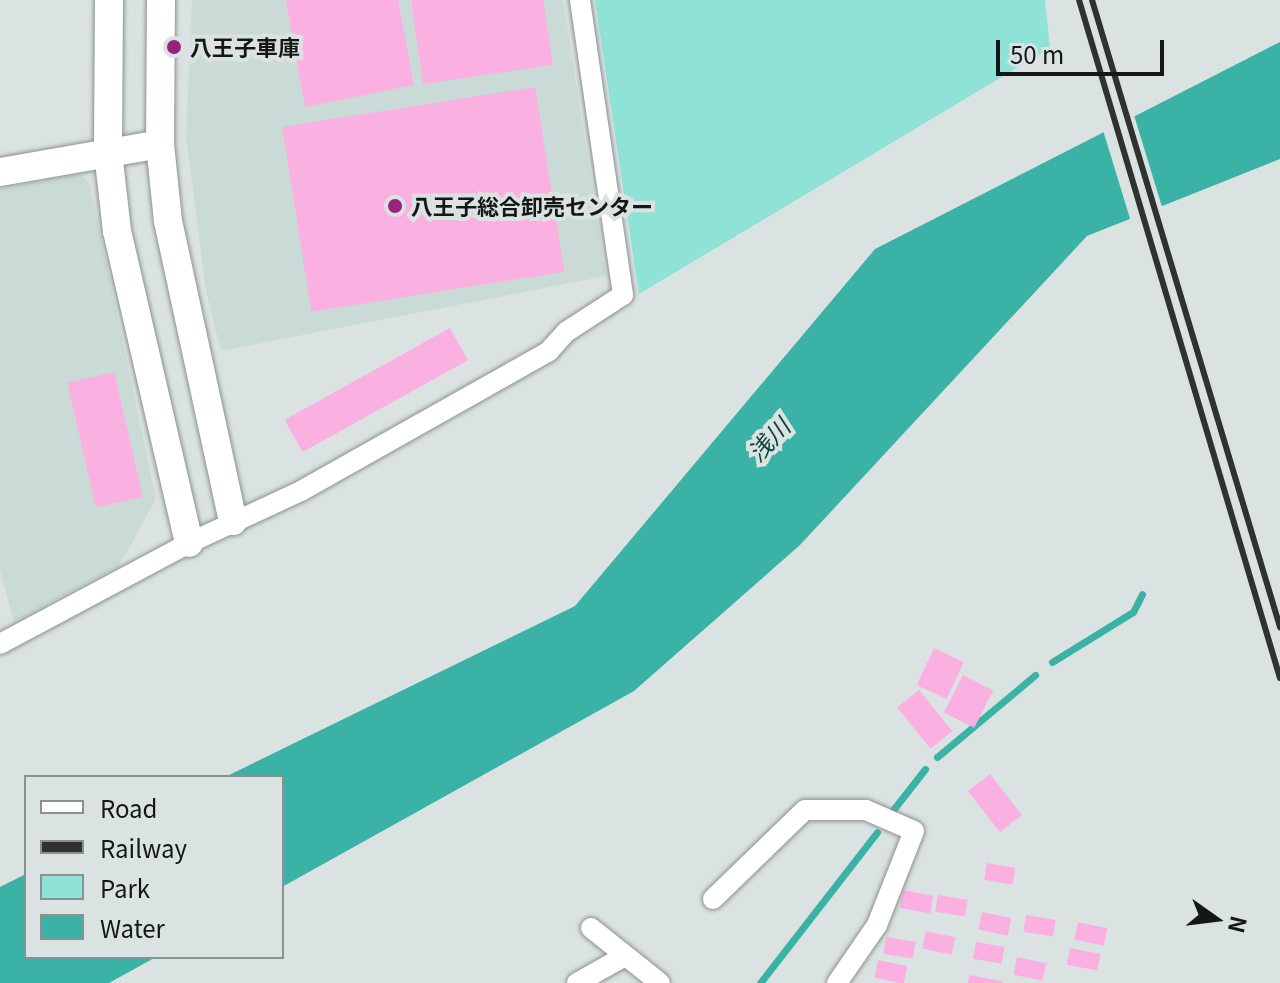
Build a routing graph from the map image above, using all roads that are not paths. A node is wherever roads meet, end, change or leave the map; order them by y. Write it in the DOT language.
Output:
graph roads {
  1 [pos="109,0"];
  2 [pos="161,0"];
  3 [pos="580,0"];
  4 [pos="160,144"];
  5 [pos="108,152"];
  6 [pos="0,172"];
  7 [pos="233,521"];
  8 [pos="189,543"];
  9 [pos="0,644"];
  10 [pos="713,899"];
  11 [pos="591,928"];
  12 [pos="625,956"];
  13 [pos="846,981"];
  14 [pos="577,983"];
  15 [pos="660,983"];
  1 -- 5 [label="street"];
  2 -- 4 [label="street"];
  3 -- 7 [label="street"];
  4 -- 5 [label="street"];
  4 -- 7 [label="street"];
  5 -- 6 [label="street"];
  5 -- 8 [label="street"];
  7 -- 8 [label="street"];
  8 -- 9 [label="street"];
  10 -- 13 [label="street"];
  11 -- 12 [label="street"];
  12 -- 14 [label="street"];
  12 -- 15 [label="street"];
}
